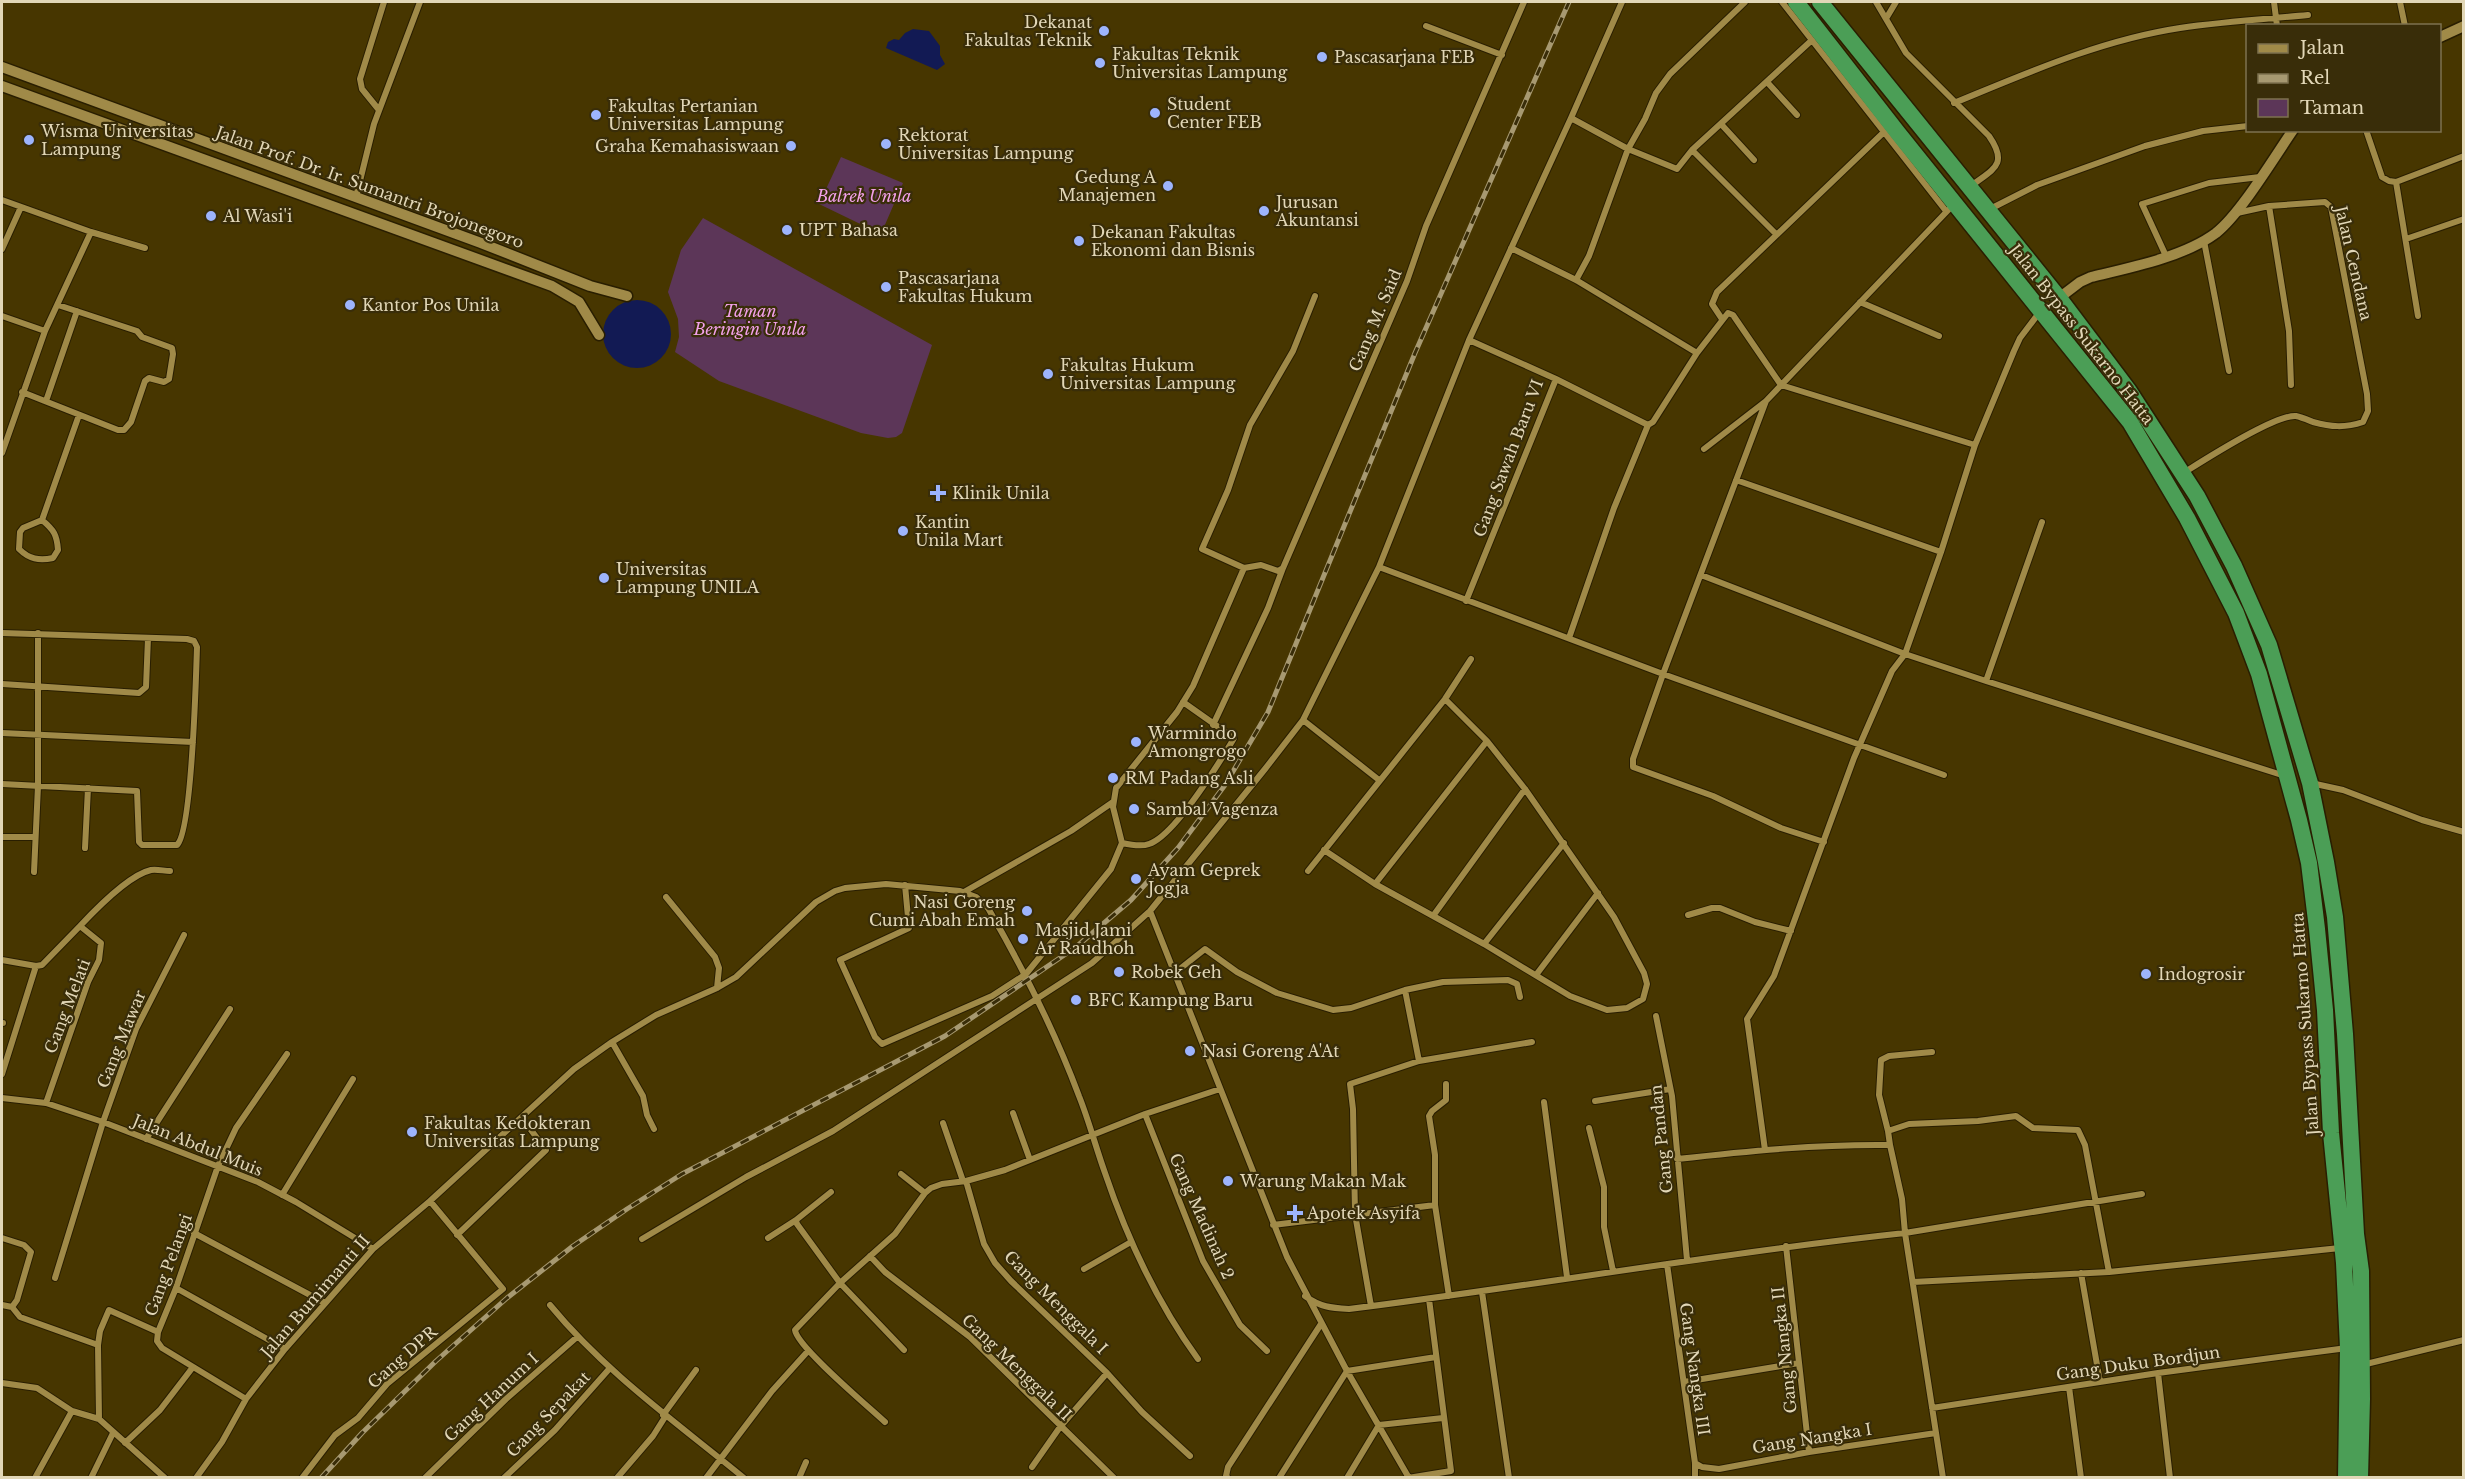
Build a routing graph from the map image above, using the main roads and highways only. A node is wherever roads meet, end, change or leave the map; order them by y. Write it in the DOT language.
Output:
graph roads {
  1 [pos="1796,2"];
  2 [pos="1820,2"];
  3 [pos="2197,496"];
  4 [pos="2180,506"];
  5 [pos="2350,1104"];
  6 [pos="2330,1105"];
  7 [pos="2351,1131"];
  8 [pos="2331,1133"];
  9 [pos="2346,1478"];
  10 [pos="2360,1478"];
  1 -- 4 [label="highway, Jalan Bypass Sukarno Hatta"];
  2 -- 3 [label="highway, Jalan Bypass Sukarno Hatta"];
  3 -- 4 [label="highway"];
  3 -- 5 [label="highway, Jalan Bypass Sukarno Hatta"];
  4 -- 6 [label="highway, Jalan Bypass Sukarno Hatta"];
  5 -- 6 [label="highway"];
  5 -- 7 [label="highway, Jalan Bypass Sukarno Hatta"];
  6 -- 8 [label="highway, Jalan Bypass Sukarno Hatta"];
  7 -- 8 [label="highway"];
  7 -- 10 [label="highway, Jalan Bypass Sukarno Hatta"];
  8 -- 9 [label="highway, Jalan Bypass Sukarno Hatta"];
}
